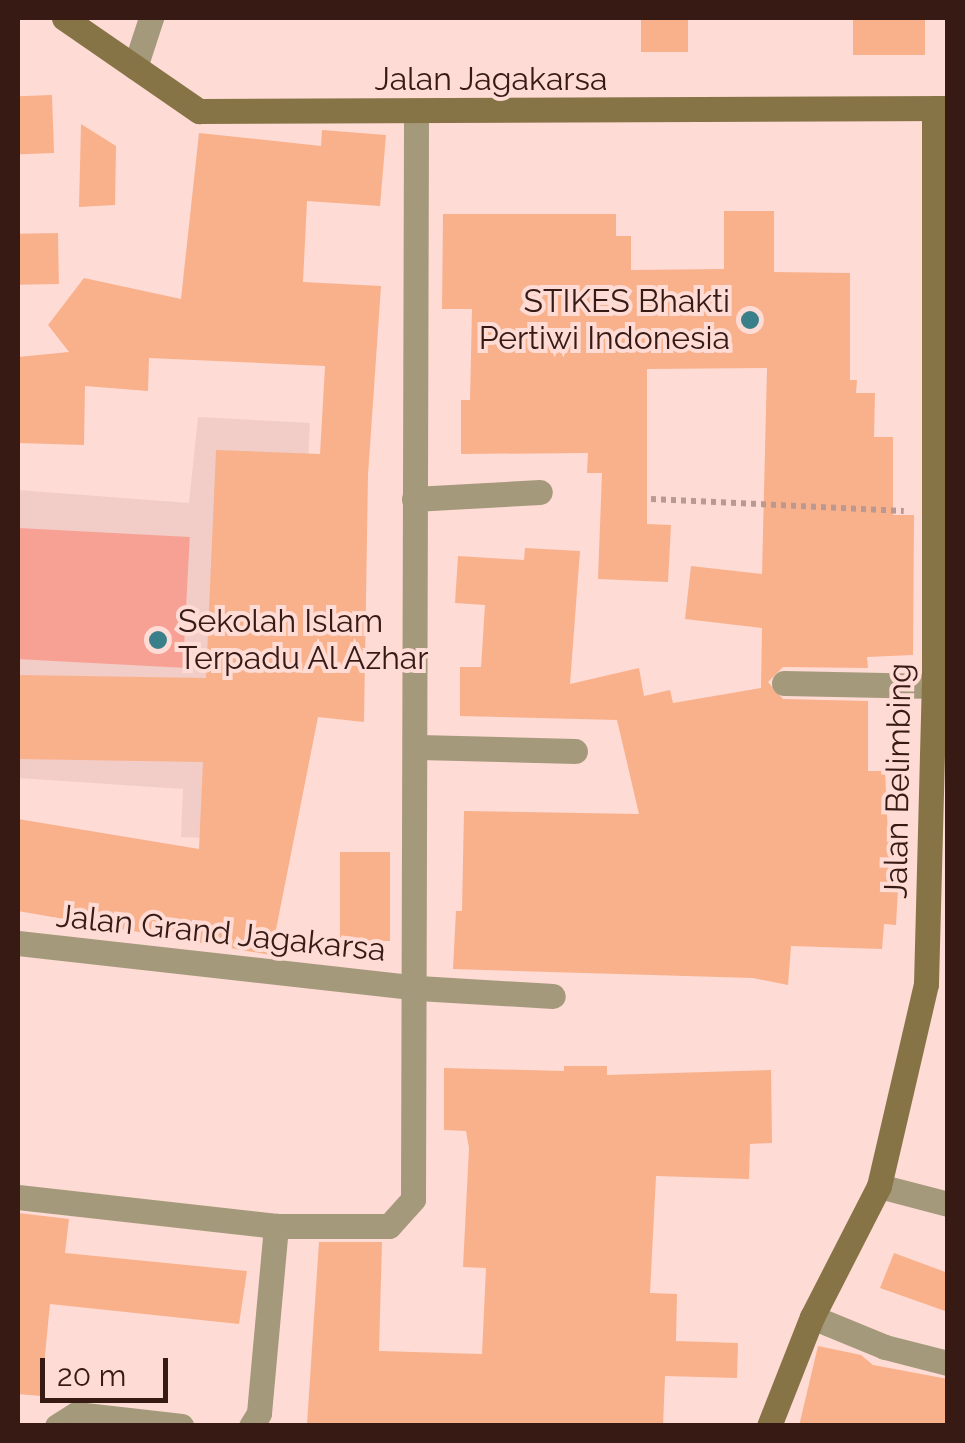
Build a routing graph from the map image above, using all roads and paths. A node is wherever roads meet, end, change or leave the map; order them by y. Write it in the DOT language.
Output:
graph roads {
  1 [pos="64,18"];
  2 [pos="151,18"];
  3 [pos="136,67"];
  4 [pos="941,108"];
  5 [pos="416,112"];
  6 [pos="540,492"];
  7 [pos="414,499"];
  8 [pos="651,499"];
  9 [pos="935,511"];
  10 [pos="784,683"];
  11 [pos="938,694"];
  12 [pos="419,746"];
  13 [pos="574,751"];
  14 [pos="18,943"];
  15 [pos="418,988"];
  16 [pos="553,996"];
  17 [pos="880,1186"];
  18 [pos="18,1197"];
  19 [pos="948,1204"];
  20 [pos="276,1226"];
  21 [pos="812,1317"];
  22 [pos="948,1363"];
  23 [pos="57,1426"];
  24 [pos="180,1426"];
  25 [pos="252,1426"];
  26 [pos="769,1426"];
  1 -- 3 [label="street, Jalan Jagakarsa"];
  2 -- 3 [label="street"];
  3 -- 5 [label="street, Jalan Jagakarsa"];
  4 -- 5 [label="street, Jalan Jagakarsa"];
  4 -- 9 [label="street, Jalan Belimbing"];
  5 -- 7 [label="street, Jalan Grand Jagakarsa"];
  6 -- 7 [label="street"];
  7 -- 12 [label="street, Jalan Grand Jagakarsa"];
  8 -- 9 [label="path"];
  9 -- 11 [label="street, Jalan Belimbing"];
  10 -- 11 [label="street"];
  11 -- 17 [label="street, Jalan Belimbing"];
  12 -- 13 [label="street"];
  12 -- 15 [label="street, Jalan Grand Jagakarsa"];
  14 -- 15 [label="street, Jalan Grand Jagakarsa"];
  15 -- 16 [label="street, Jalan Grand Jagakarsa"];
  15 -- 20 [label="street, Jalan Grand Jagakarsa"];
  17 -- 19 [label="street"];
  17 -- 21 [label="street, Jalan Belimbing"];
  18 -- 20 [label="street, Jalan Grand Jagakarsa"];
  20 -- 25 [label="street"];
  21 -- 22 [label="street"];
  21 -- 26 [label="street, Jalan Belimbing"];
  23 -- 24 [label="street"];
}
